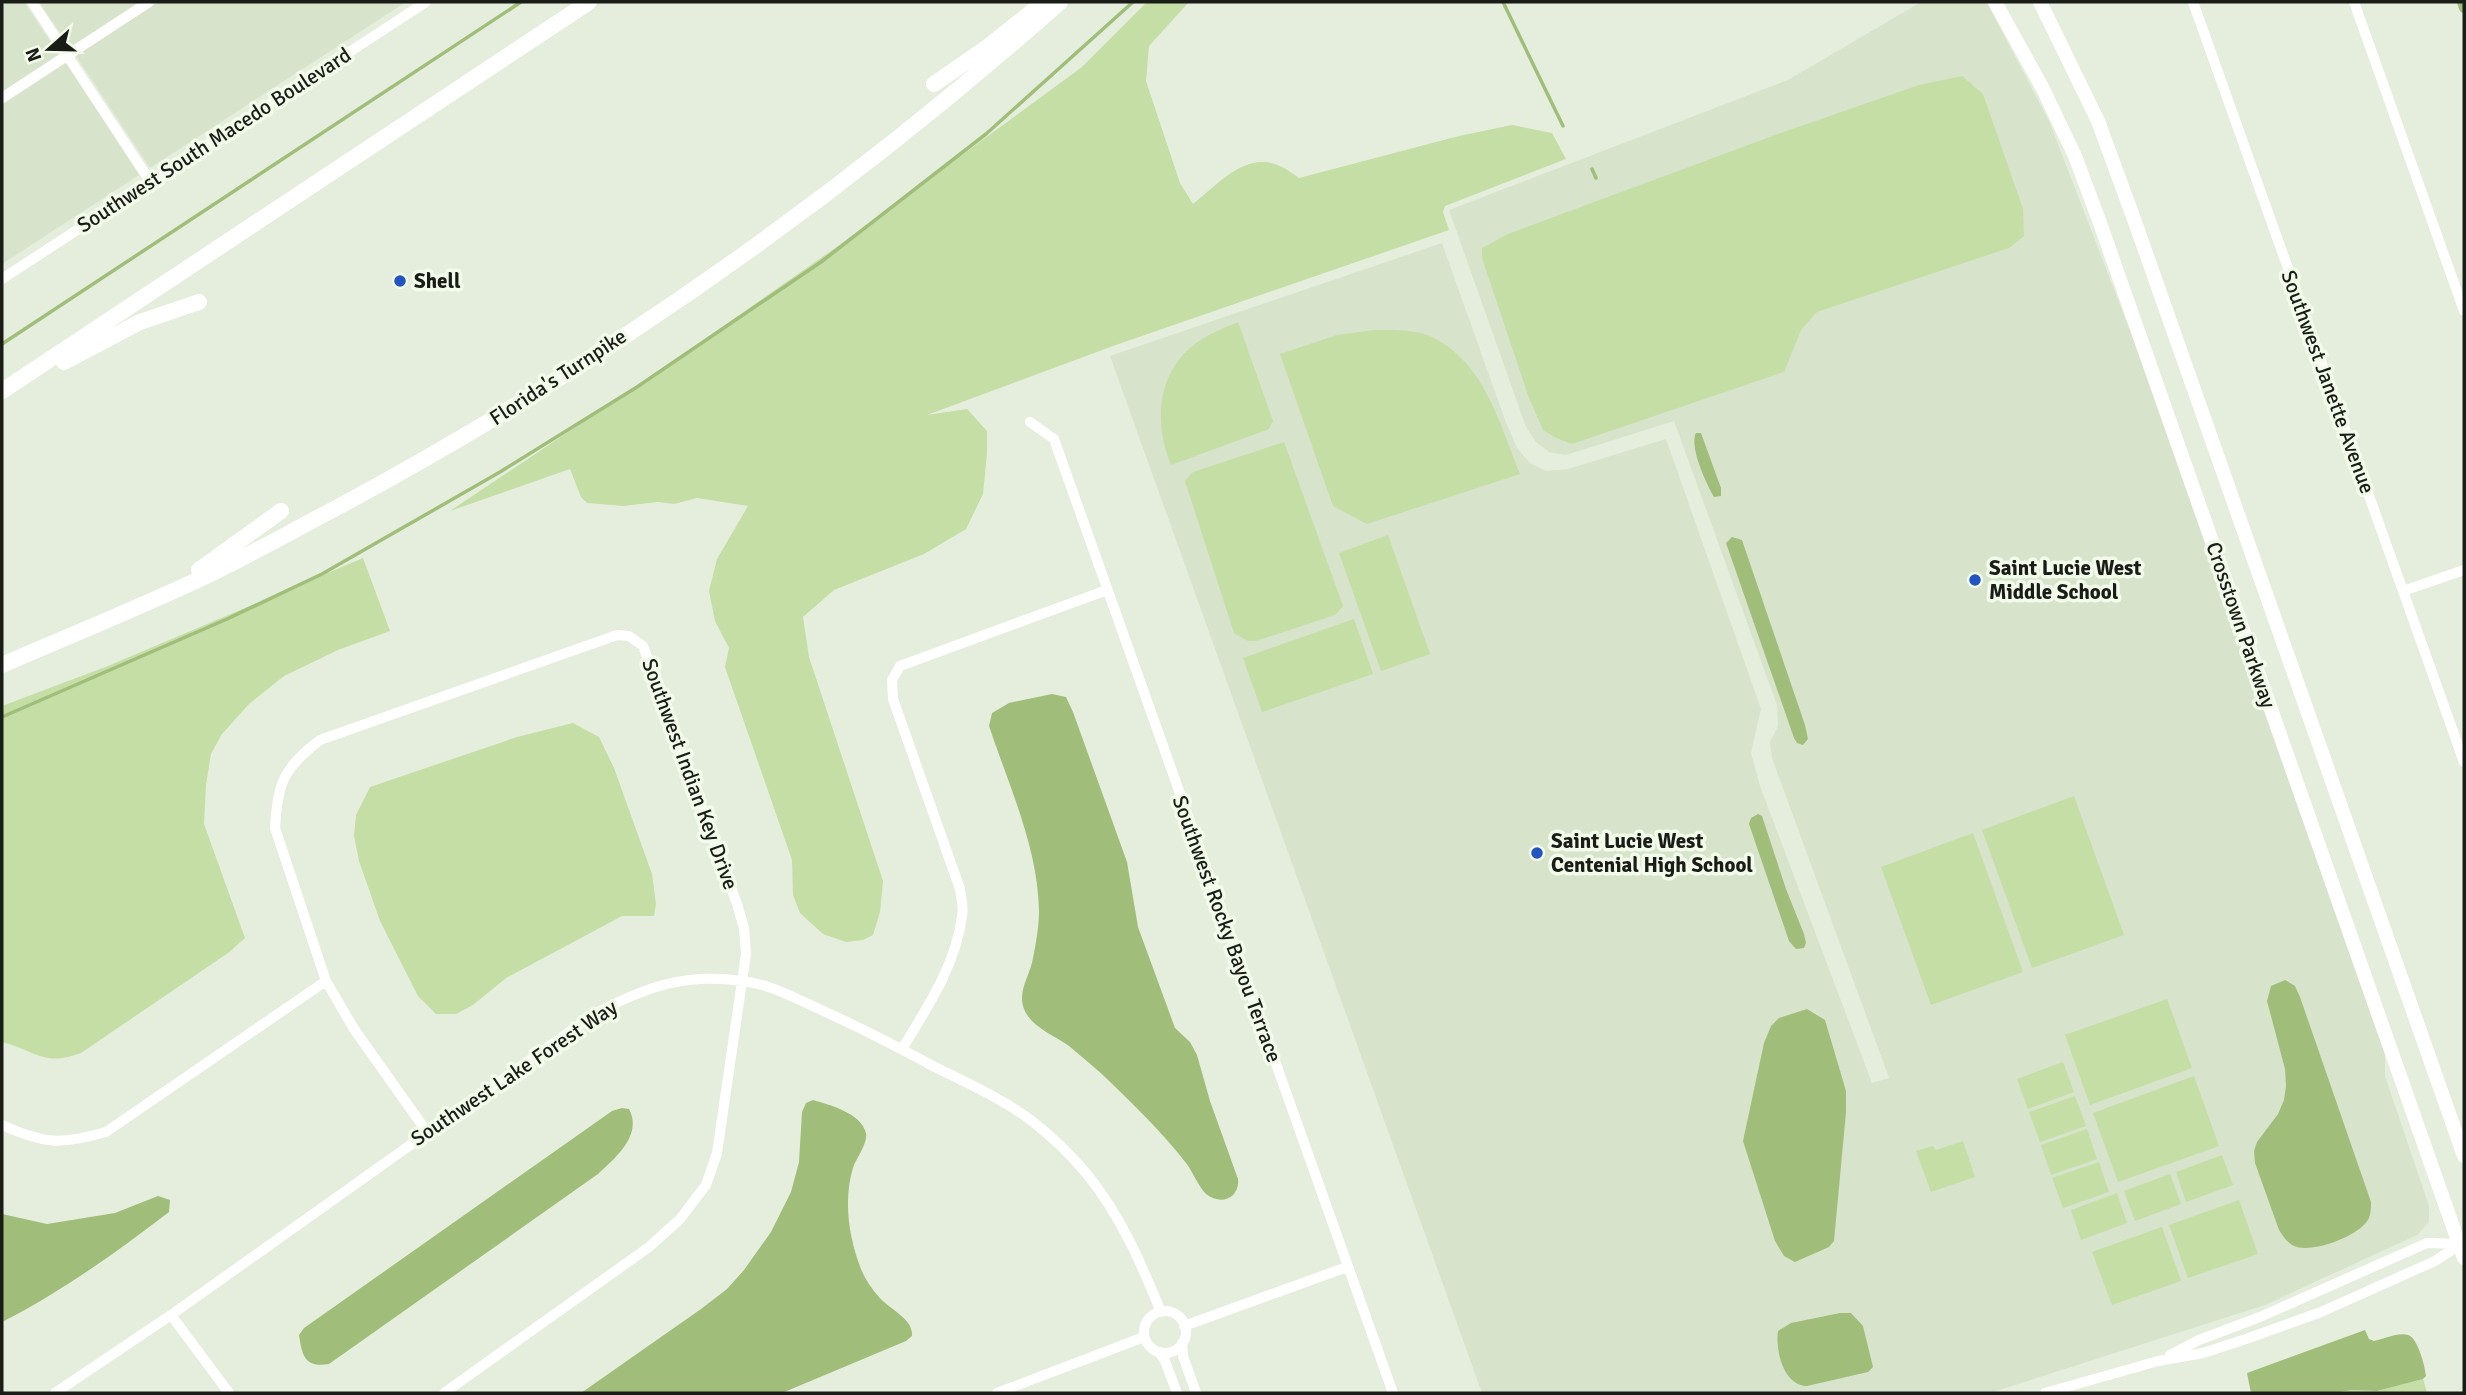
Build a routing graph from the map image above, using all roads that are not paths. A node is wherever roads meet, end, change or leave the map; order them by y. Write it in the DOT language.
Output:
graph roads {
  1 [pos="32,2"];
  2 [pos="149,2"];
  3 [pos="426,2"];
  4 [pos="589,2"];
  5 [pos="1044,2"];
  6 [pos="1060,2"];
  7 [pos="1995,2"];
  8 [pos="2040,2"];
  9 [pos="2193,2"];
  10 [pos="2354,2"];
  11 [pos="68,55"];
  12 [pos="934,84"];
  13 [pos="2,98"];
  14 [pos="150,181"];
  15 [pos="2,279"];
  16 [pos="199,302"];
  17 [pos="2464,311"];
  18 [pos="2,394"];
  19 [pos="1030,422"];
  20 [pos="281,511"];
  21 [pos="2464,570"];
  22 [pos="1107,590"];
  23 [pos="2403,591"];
  24 [pos="140,606"];
  25 [pos="2,665"];
  26 [pos="2464,762"];
  27 [pos="326,981"];
  28 [pos="742,981"];
  29 [pos="902,1049"];
  30 [pos="2,1125"];
  31 [pos="427,1132"];
  32 [pos="2464,1156"];
  33 [pos="2462,1248"];
  34 [pos="1347,1267"];
  35 [pos="1161,1312"];
  36 [pos="171,1315"];
  37 [pos="1184,1326"];
  38 [pos="1144,1337"];
  39 [pos="1182,1343"];
  40 [pos="1159,1352"];
  41 [pos="2158,1361"];
  42 [pos="55,1393"];
  43 [pos="229,1393"];
  44 [pos="444,1393"];
  45 [pos="998,1393"];
  46 [pos="1177,1393"];
  47 [pos="1196,1393"];
  48 [pos="1393,1393"];
  49 [pos="2045,1393"];
  1 -- 11 [label="street"];
  2 -- 11 [label="street"];
  3 -- 14 [label="street, Southwest South Macedo Boulevard"];
  4 -- 18 [label="highway"];
  5 -- 12 [label="highway"];
  6 -- 24 [label="highway, Florida's Turnpike"];
  7 -- 33 [label="main road, Crosstown Parkway"];
  8 -- 32 [label="main road, Crosstown Parkway"];
  9 -- 23 [label="street, Southwest Janette Avenue"];
  10 -- 17 [label="street"];
  11 -- 13 [label="street"];
  11 -- 14 [label="street"];
  14 -- 15 [label="street, Southwest South Macedo Boulevard"];
  16 -- 18 [label="highway"];
  19 -- 22 [label="street, Southwest Rocky Bayou Terrace"];
  20 -- 24 [label="highway"];
  21 -- 23 [label="street"];
  22 -- 29 [label="street"];
  22 -- 34 [label="street, Southwest Rocky Bayou Terrace"];
  23 -- 26 [label="street, Southwest Janette Avenue"];
  24 -- 25 [label="highway, Florida's Turnpike"];
  27 -- 28 [label="street, Southwest Indian Key Drive"];
  27 -- 30 [label="street"];
  27 -- 31 [label="street, Southwest Indian Key Drive"];
  28 -- 29 [label="street, Southwest Lake Forest Way"];
  28 -- 31 [label="street, Southwest Lake Forest Way"];
  28 -- 44 [label="street, Southwest Indian Key Drive"];
  29 -- 35 [label="street, Southwest Lake Forest Way"];
  31 -- 36 [label="street, Southwest Lake Forest Way"];
  33 -- 41 [label="street"];
  33 -- 41 [label="street"];
  34 -- 37 [label="street"];
  34 -- 48 [label="street, Southwest Rocky Bayou Terrace"];
  35 -- 37 [label="street"];
  35 -- 38 [label="street"];
  36 -- 42 [label="street, Southwest Lake Forest Way"];
  36 -- 43 [label="street"];
  37 -- 39 [label="street"];
  38 -- 40 [label="street"];
  38 -- 45 [label="street"];
  39 -- 40 [label="street"];
  39 -- 47 [label="street"];
  40 -- 46 [label="street"];
  41 -- 49 [label="street"];
}
